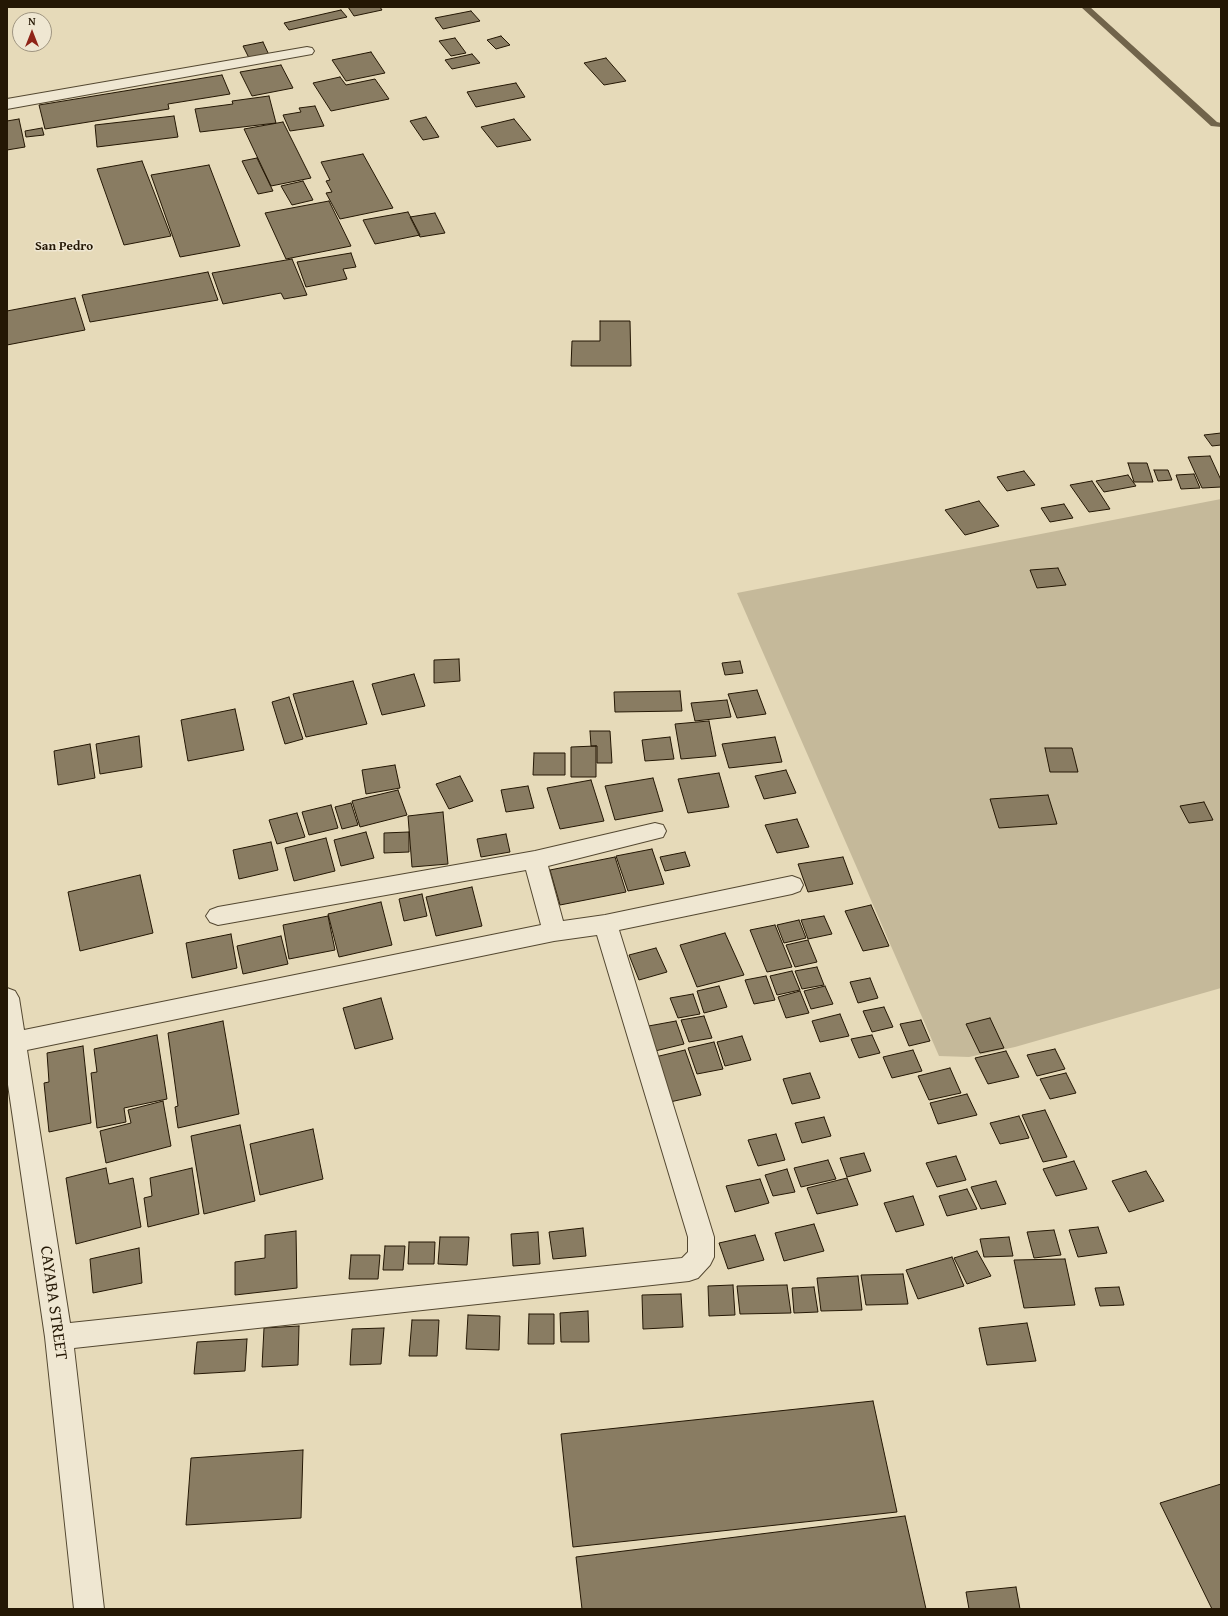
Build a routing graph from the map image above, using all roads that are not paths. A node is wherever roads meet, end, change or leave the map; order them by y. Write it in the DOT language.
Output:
graph roads {
  1 [pos="307,51"];
  2 [pos="7,104"];
  3 [pos="655,831"];
  4 [pos="535,860"];
  5 [pos="792,885"];
  6 [pos="218,916"];
  7 [pos="605,924"];
  8 [pos="554,932"];
  9 [pos="7,998"];
  10 [pos="11,1043"];
  11 [pos="59,1337"];
  12 [pos="89,1609"];
  1 -- 2 [label="street"];
  3 -- 4 [label="street"];
  4 -- 6 [label="street"];
  4 -- 8 [label="street"];
  5 -- 7 [label="street"];
  7 -- 8 [label="street"];
  7 -- 11 [label="street"];
  8 -- 10 [label="street"];
  9 -- 10 [label="street, CAYABA STREET"];
  10 -- 11 [label="street, CAYABA STREET"];
  11 -- 12 [label="street, CAYABA STREET"];
}
